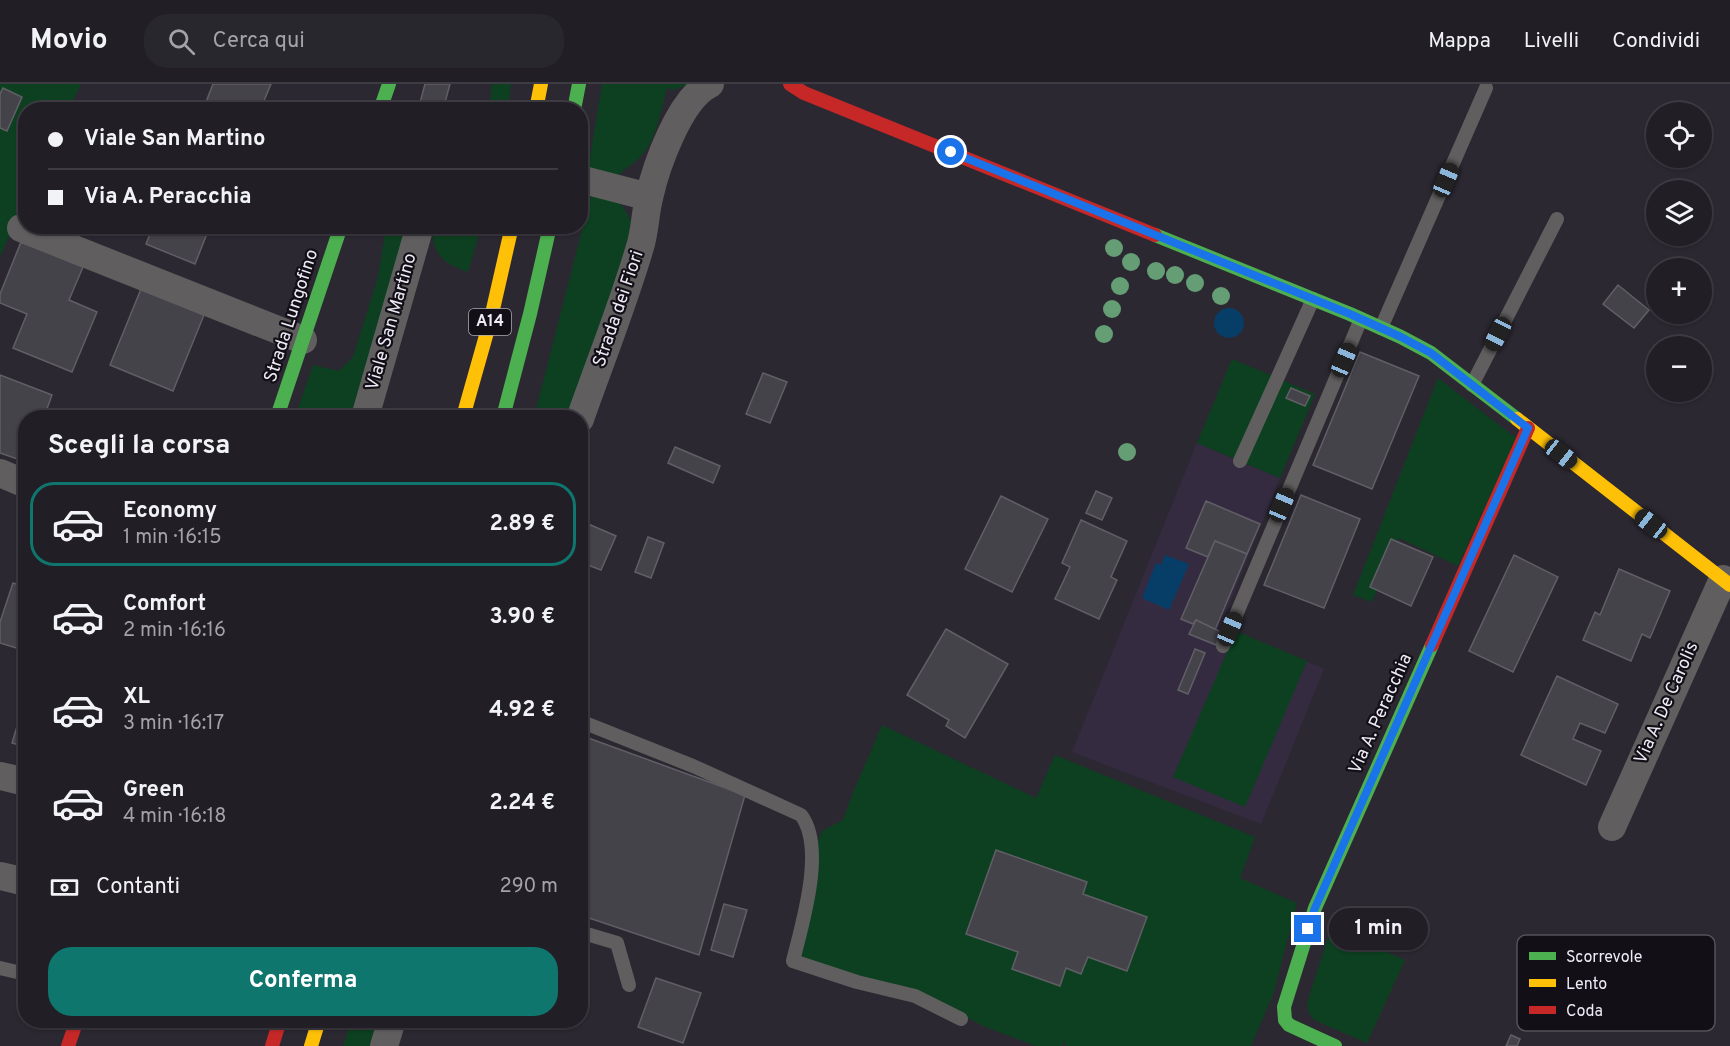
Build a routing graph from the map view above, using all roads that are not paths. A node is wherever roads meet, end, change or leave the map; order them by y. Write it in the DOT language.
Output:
graph roads {
  1 [pos="389,84"];
  2 [pos="541,84"];
  3 [pos="579,84"];
  4 [pos="710,84"];
  5 [pos="790,84"];
  6 [pos="1486,88"];
  7 [pos="383,102"];
  8 [pos="538,102"];
  9 [pos="576,102"];
  10 [pos="592,182"];
  11 [pos="649,197"];
  12 [pos="1557,219"];
  13 [pos="36,234"];
  14 [pos="338,234"];
  15 [pos="418,234"];
  16 [pos="510,234"];
  17 [pos="548,234"];
  18 [pos="1313,299"];
  19 [pos="1361,319"];
  20 [pos="1382,328"];
  21 [pos="303,340"];
  22 [pos="1472,385"];
  23 [pos="280,410"];
  24 [pos="367,410"];
  25 [pos="465,410"];
  26 [pos="505,410"];
  27 [pos="583,410"];
  28 [pos="1528,428"];
  29 [pos="1240,461"];
  30 [pos="0,473"];
  31 [pos="18,481"];
  32 [pos="1726,582"];
  33 [pos="1223,646"];
  34 [pos="588,724"];
  35 [pos="0,776"];
  36 [pos="18,780"];
  37 [pos="1612,827"];
  38 [pos="0,876"];
  39 [pos="18,880"];
  40 [pos="588,934"];
  41 [pos="0,968"];
  42 [pos="18,972"];
  43 [pos="629,985"];
  44 [pos="961,1018"];
  45 [pos="74,1028"];
  46 [pos="278,1028"];
  47 [pos="317,1028"];
  48 [pos="390,1028"];
  49 [pos="68,1046"];
  50 [pos="272,1046"];
  51 [pos="311,1046"];
  52 [pos="384,1046"];
  53 [pos="1335,1046"];
  1 -- 7 [label="main road"];
  2 -- 8 [label="main road"];
  3 -- 9 [label="main road"];
  4 -- 11 [label="street"];
  5 -- 18 [label="main road"];
  6 -- 20 [label="lane"];
  10 -- 11 [label="street"];
  11 -- 27 [label="street, Strada dei Fiori"];
  12 -- 22 [label="lane"];
  13 -- 21 [label="street"];
  14 -- 21 [label="main road, Strada Lungofino"];
  15 -- 24 [label="street, Viale San Martino"];
  16 -- 25 [label="main road, A14"];
  17 -- 26 [label="main road, A14"];
  18 -- 19 [label="main road"];
  18 -- 29 [label="lane"];
  19 -- 20 [label="main road"];
  19 -- 33 [label="lane"];
  20 -- 22 [label="main road"];
  21 -- 23 [label="main road, Strada Lungofino"];
  22 -- 28 [label="main road"];
  28 -- 32 [label="main road"];
  28 -- 53 [label="main road, Via A. Peracchia"];
  30 -- 31 [label="street"];
  32 -- 37 [label="street, Via A. De Carolis"];
  34 -- 44 [label="lane"];
  35 -- 36 [label="street"];
  38 -- 39 [label="street"];
  40 -- 43 [label="lane"];
  41 -- 42 [label="lane"];
  45 -- 49 [label="main road"];
  46 -- 50 [label="main road"];
  47 -- 51 [label="main road"];
  48 -- 52 [label="street"];
}
